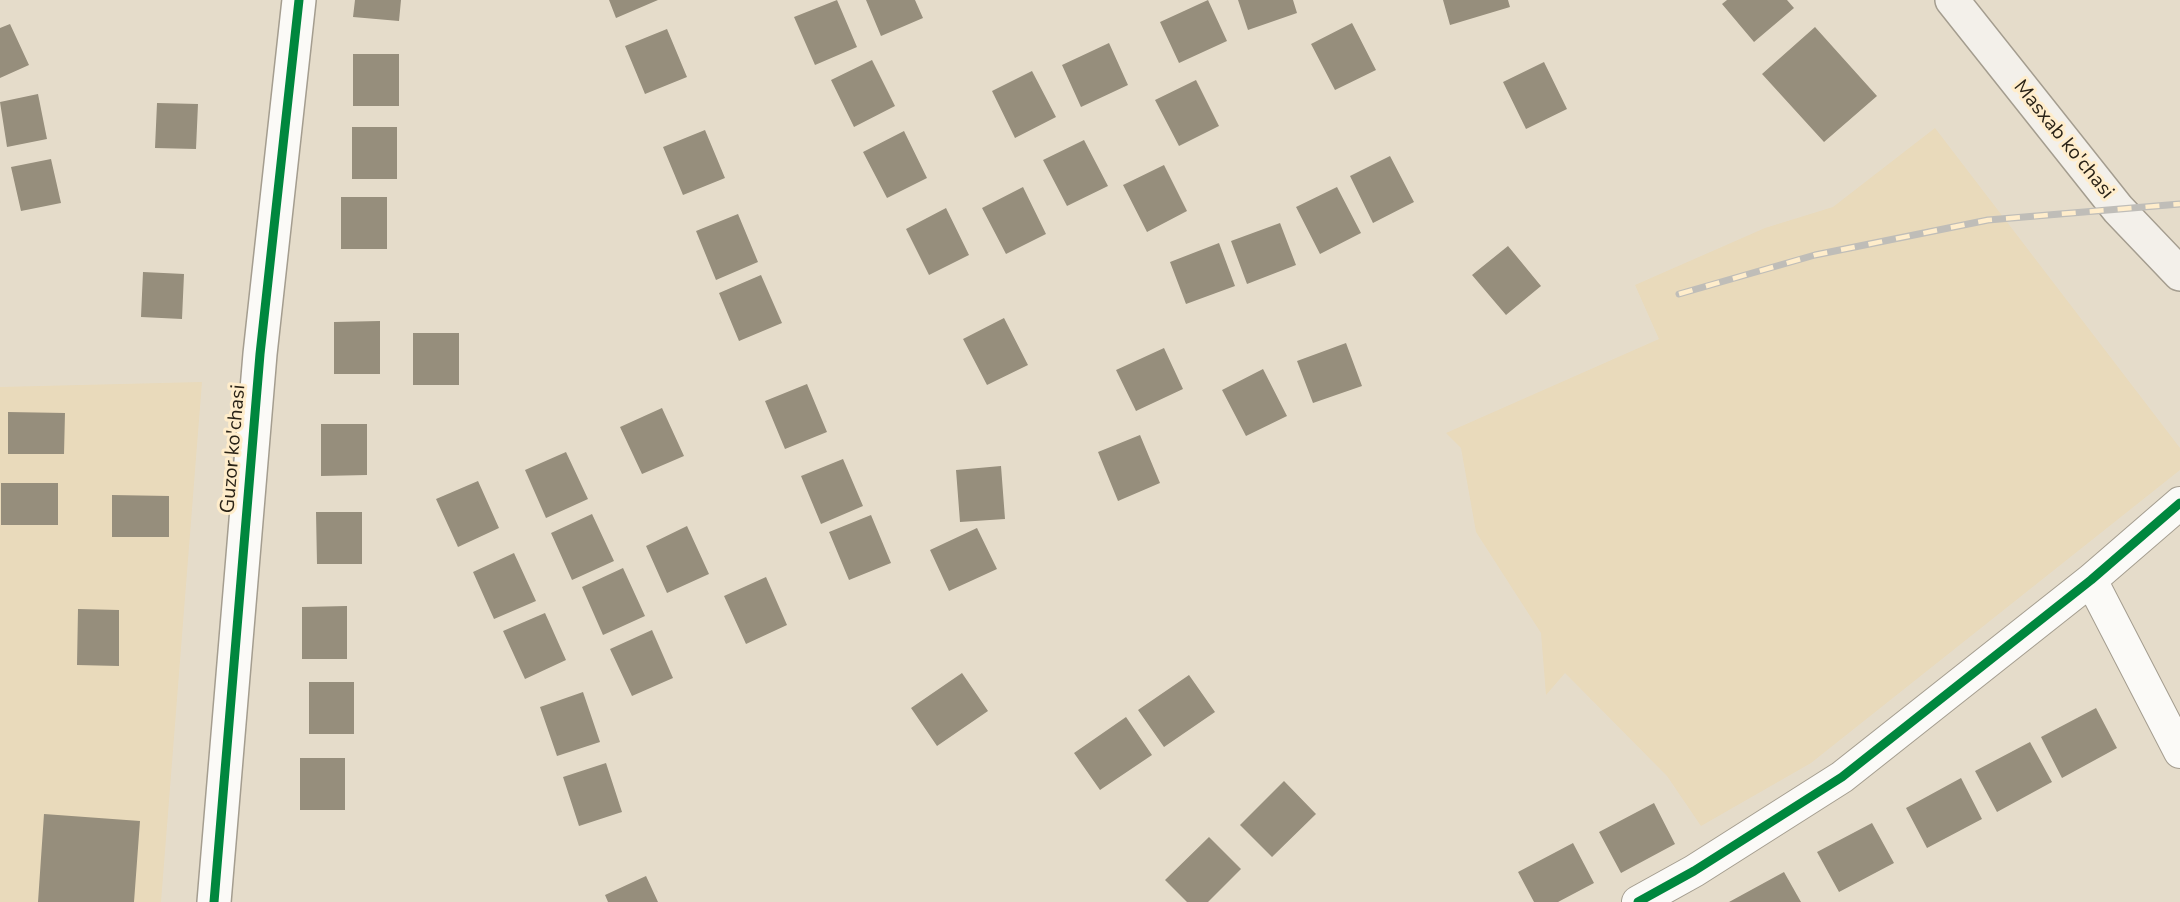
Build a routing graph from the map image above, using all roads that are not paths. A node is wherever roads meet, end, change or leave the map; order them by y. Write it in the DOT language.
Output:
graph roads {
  1 [pos="299,0"];
  2 [pos="1952,0"];
  3 [pos="2180,274"];
  4 [pos="2180,503"];
  5 [pos="2091,580"];
  6 [pos="2180,752"];
  7 [pos="214,902"];
  8 [pos="1638,902"];
  1 -- 7 [label="street, Guzor ko'chasi"];
  2 -- 3 [label="main road, Masxab ko'chasi"];
  4 -- 5 [label="street"];
  5 -- 6 [label="street"];
  5 -- 8 [label="street"];
}
